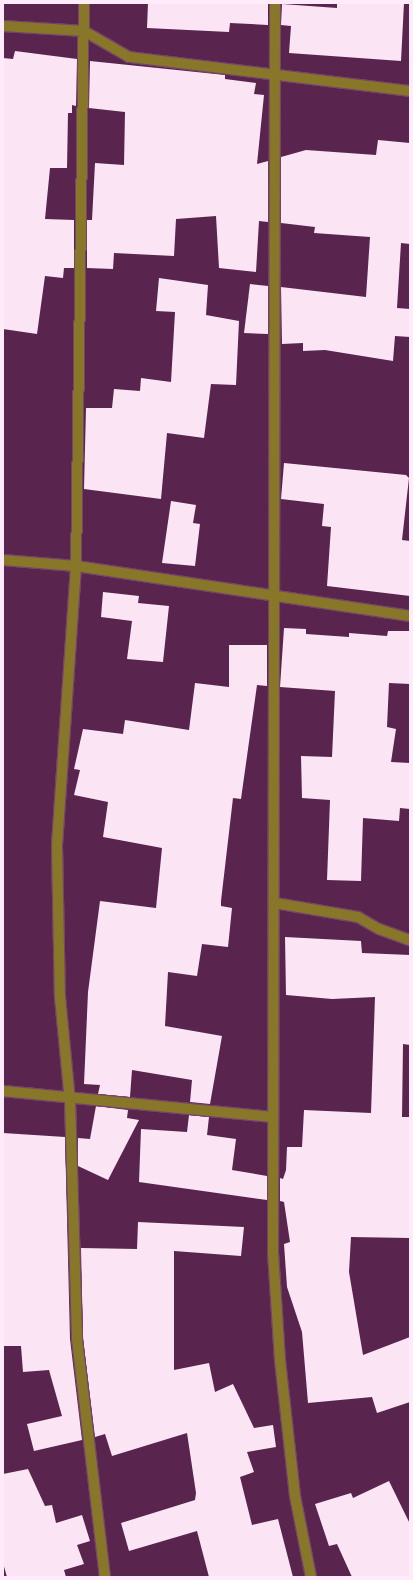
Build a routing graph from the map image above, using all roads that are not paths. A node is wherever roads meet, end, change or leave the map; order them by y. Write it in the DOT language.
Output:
graph roads {
  1 [pos="84,3"];
  2 [pos="275,3"];
  3 [pos="3,26"];
  4 [pos="84,31"];
  5 [pos="272,71"];
  6 [pos="410,91"];
  7 [pos="3,560"];
  8 [pos="76,566"];
  9 [pos="276,595"];
  10 [pos="410,616"];
  11 [pos="275,904"];
  12 [pos="410,940"];
  13 [pos="3,1091"];
  14 [pos="70,1100"];
  15 [pos="273,1117"];
  16 [pos="105,1577"];
  17 [pos="311,1577"];
  1 -- 4 [label="street"];
  2 -- 5 [label="street"];
  3 -- 4 [label="street"];
  4 -- 5 [label="street"];
  4 -- 8 [label="street"];
  5 -- 6 [label="street"];
  5 -- 9 [label="street"];
  7 -- 8 [label="street"];
  8 -- 9 [label="street"];
  8 -- 14 [label="street"];
  9 -- 10 [label="street"];
  9 -- 11 [label="street"];
  11 -- 12 [label="street"];
  11 -- 15 [label="street"];
  13 -- 14 [label="street"];
  14 -- 15 [label="street"];
  14 -- 16 [label="street"];
  15 -- 17 [label="street"];
}
